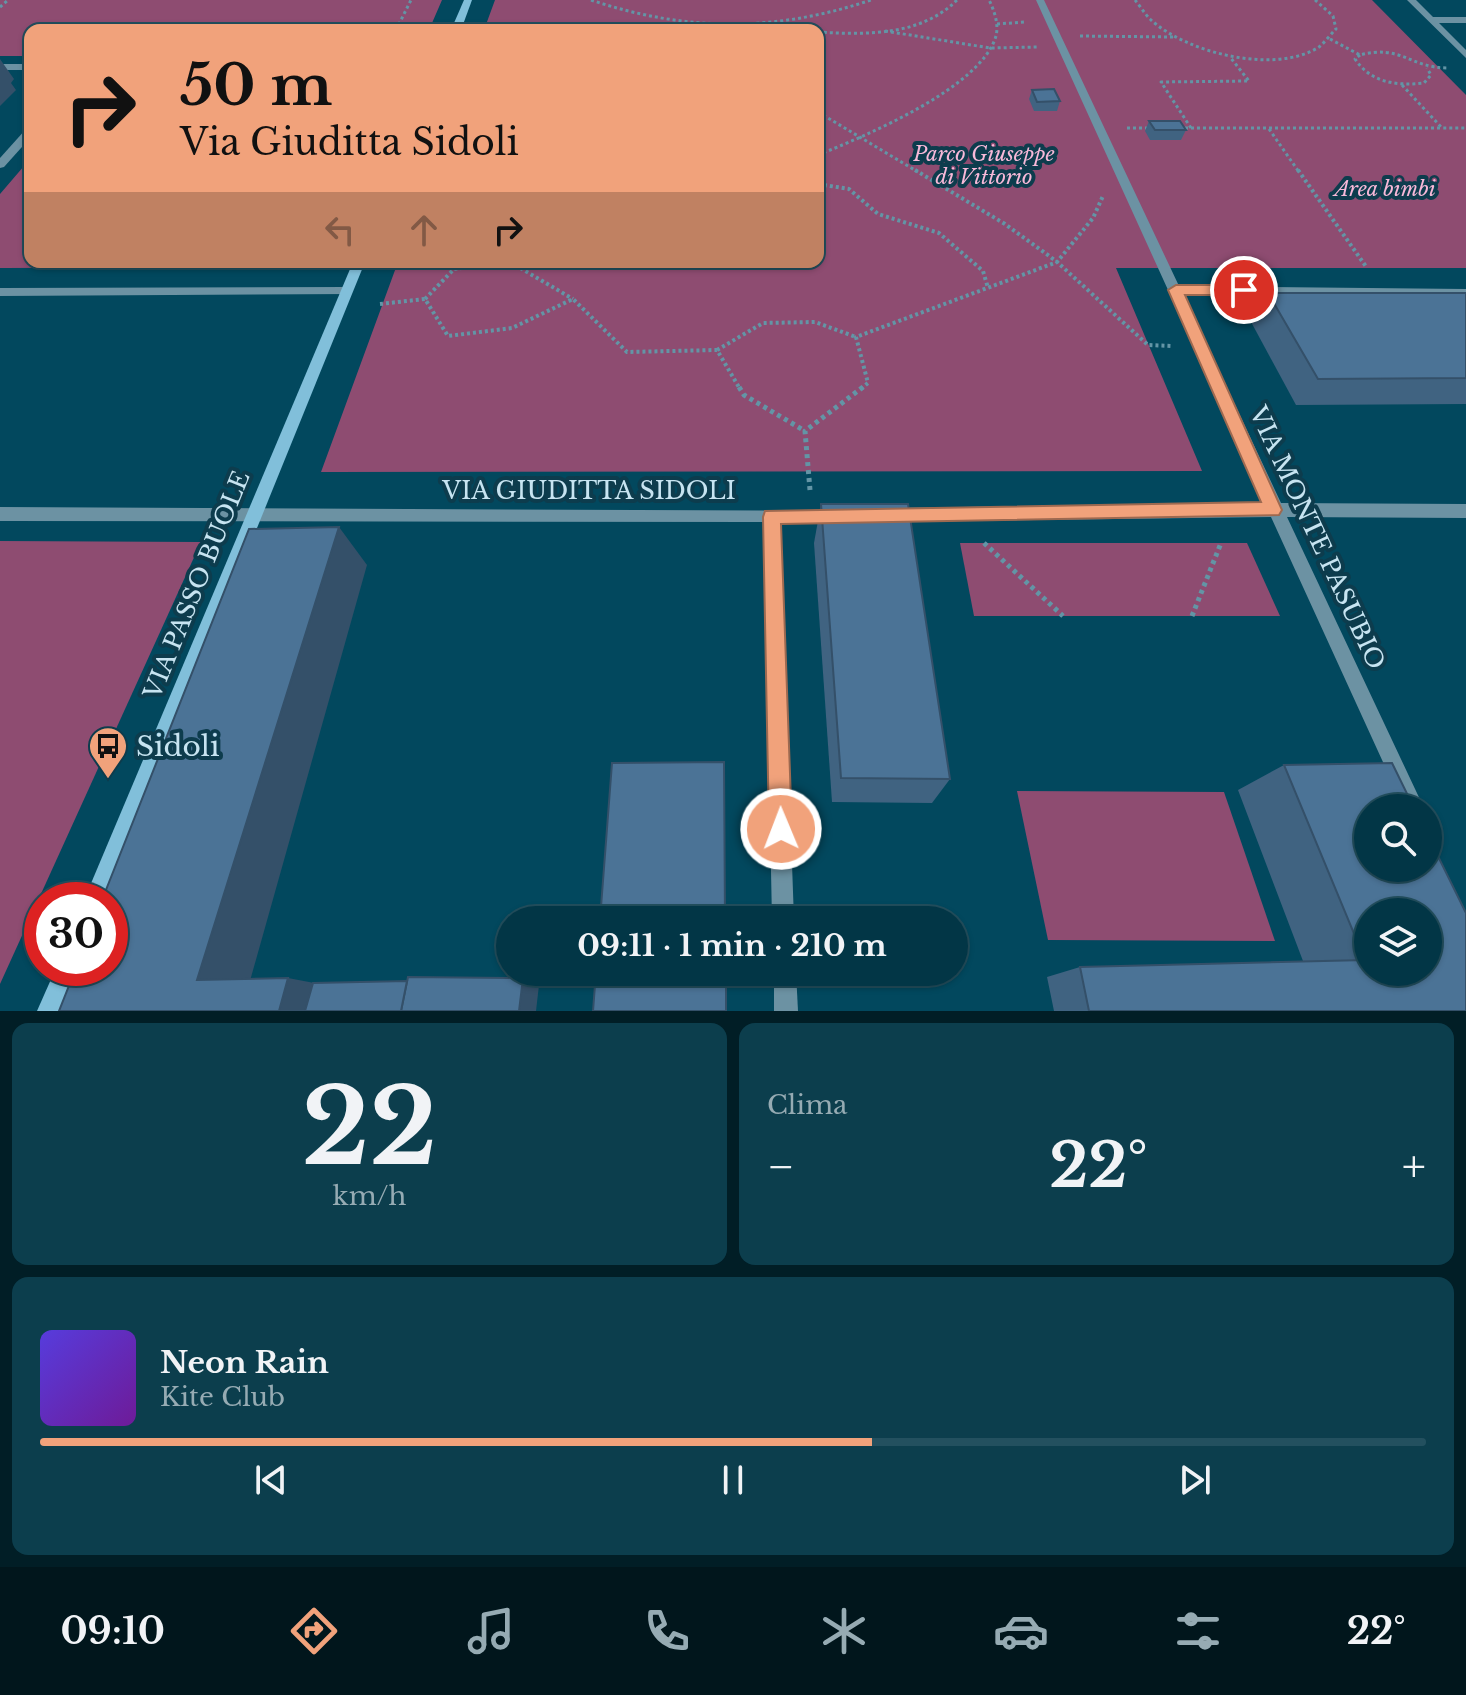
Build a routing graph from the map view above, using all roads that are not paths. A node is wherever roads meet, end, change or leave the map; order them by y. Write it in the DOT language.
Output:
graph roads {
  1 [pos="468,0"];
  2 [pos="1040,0"];
  3 [pos="1411,0"];
  4 [pos="1432,20"];
  5 [pos="1466,20"];
  6 [pos="458,24"];
  7 [pos="1454,43"];
  8 [pos="1466,43"];
  9 [pos="1466,55"];
  10 [pos="0,67"];
  11 [pos="24,67"];
  12 [pos="24,138"];
  13 [pos="0,165"];
  14 [pos="357,268"];
  15 [pos="1176,290"];
  16 [pos="347,291"];
  17 [pos="0,292"];
  18 [pos="1466,293"];
  19 [pos="1273,510"];
  20 [pos="1466,511"];
  21 [pos="0,514"];
  22 [pos="254,514"];
  23 [pos="772,517"];
  24 [pos="1408,794"];
  25 [pos="102,882"];
  26 [pos="783,906"];
  27 [pos="59,986"];
  28 [pos="785,986"];
  29 [pos="49,1011"];
  30 [pos="786,1011"];
  1 -- 6 [label="street"];
  2 -- 15 [label="street, VIA MONTE PASUBIO"];
  3 -- 4 [label="street"];
  4 -- 5 [label="street"];
  4 -- 7 [label="street"];
  7 -- 8 [label="street"];
  7 -- 9 [label="street"];
  10 -- 11 [label="street"];
  12 -- 13 [label="street"];
  14 -- 16 [label="street, VIA PASSO BUOLE"];
  15 -- 18 [label="street"];
  15 -- 19 [label="street, VIA MONTE PASUBIO"];
  16 -- 17 [label="street"];
  16 -- 22 [label="street, VIA PASSO BUOLE"];
  19 -- 20 [label="street, VIA GIUDITTA SIDOLI"];
  19 -- 23 [label="street, VIA GIUDITTA SIDOLI"];
  19 -- 24 [label="street, VIA MONTE PASUBIO"];
  21 -- 22 [label="street, VIA GIUDITTA SIDOLI"];
  22 -- 23 [label="street, VIA GIUDITTA SIDOLI"];
  22 -- 25 [label="street, VIA PASSO BUOLE"];
  23 -- 26 [label="street"];
  27 -- 29 [label="street"];
  28 -- 30 [label="street"];
}
